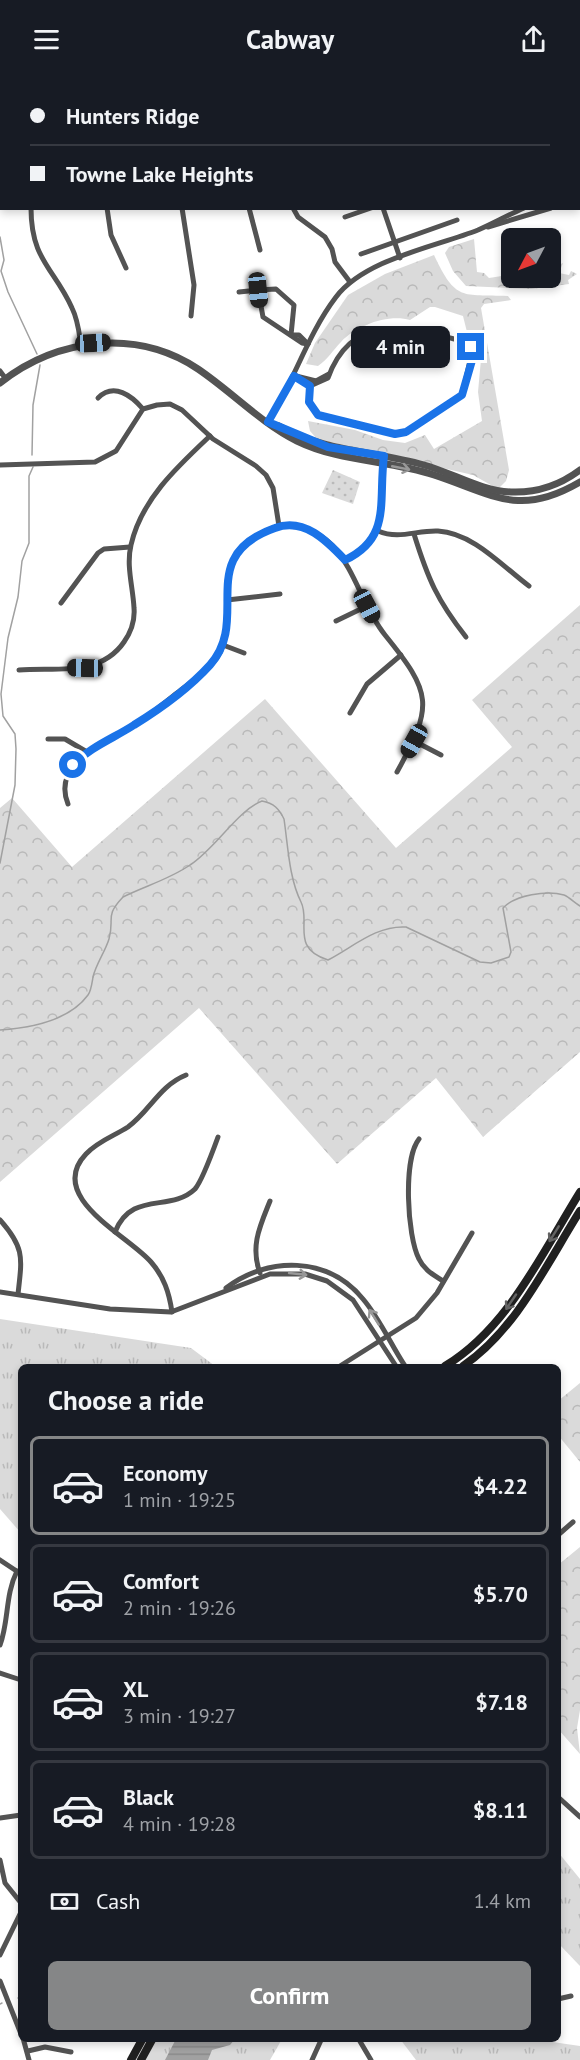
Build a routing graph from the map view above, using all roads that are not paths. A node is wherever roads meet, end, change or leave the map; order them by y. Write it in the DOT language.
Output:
graph roads {
  1 [pos="31,210"];
  2 [pos="106,210"];
  3 [pos="182,210"];
  4 [pos="250,210"];
  5 [pos="294,210"];
  6 [pos="365,210"];
  7 [pos="384,210"];
  8 [pos="520,210"];
  9 [pos="545,210"];
  10 [pos="345,217"];
  11 [pos="457,220"];
  12 [pos="480,229"];
  13 [pos="394,242"];
  14 [pos="260,250"];
  15 [pos="361,254"];
  16 [pos="400,258"];
  17 [pos="126,268"];
  18 [pos="350,282"];
  19 [pos="258,290"];
  20 [pos="239,292"];
  21 [pos="191,316"];
  22 [pos="291,335"];
  23 [pos="308,344"];
  24 [pos="81,345"];
  25 [pos="0,371"];
  26 [pos="294,376"];
  27 [pos="3,381"];
  28 [pos="310,384"];
  29 [pos="98,398"];
  30 [pos="143,410"];
  31 [pos="268,422"];
  32 [pos="210,436"];
  33 [pos="383,460"];
  34 [pos="0,465"];
  35 [pos="580,470"];
  36 [pos="580,482"];
  37 [pos="279,526"];
  38 [pos="378,531"];
  39 [pos="414,534"];
  40 [pos="130,547"];
  41 [pos="345,560"];
  42 [pos="529,586"];
  43 [pos="280,594"];
  44 [pos="227,600"];
  45 [pos="61,603"];
  46 [pos="367,606"];
  47 [pos="336,621"];
  48 [pos="466,638"];
  49 [pos="224,645"];
  50 [pos="244,653"];
  51 [pos="401,655"];
  52 [pos="19,670"];
  53 [pos="350,713"];
  54 [pos="48,739"];
  55 [pos="414,741"];
  56 [pos="87,752"];
  57 [pos="441,754"];
  58 [pos="398,772"];
  59 [pos="68,804"];
  60 [pos="186,1075"];
  61 [pos="218,1137"];
  62 [pos="419,1139"];
  63 [pos="580,1192"];
  64 [pos="270,1201"];
  65 [pos="580,1211"];
  66 [pos="0,1220"];
  67 [pos="115,1232"];
  68 [pos="472,1233"];
  69 [pos="258,1270"];
  70 [pos="261,1277"];
  71 [pos="443,1281"];
  72 [pos="222,1291"];
  73 [pos="0,1292"];
  74 [pos="18,1294"];
  75 [pos="172,1312"];
  76 [pos="387,1338"];
  77 [pos="380,1341"];
  78 [pos="343,1364"];
  79 [pos="395,1364"];
  80 [pos="404,1364"];
  81 [pos="448,1364"];
  82 [pos="465,1364"];
  83 [pos="573,1522"];
  84 [pos="561,1532"];
  85 [pos="0,1560"];
  86 [pos="18,1571"];
  87 [pos="18,1574"];
  88 [pos="0,1645"];
  89 [pos="0,1673"];
  90 [pos="18,1679"];
  91 [pos="561,1800"];
  92 [pos="18,1815"];
  93 [pos="580,1817"];
  94 [pos="0,1818"];
  95 [pos="0,1860"];
  96 [pos="18,1899"];
  97 [pos="18,1918"];
  98 [pos="0,1955"];
  99 [pos="0,1981"];
  100 [pos="571,1996"];
  101 [pos="561,1998"];
  102 [pos="18,2026"];
  103 [pos="25,2042"];
  104 [pos="141,2042"];
  105 [pos="151,2042"];
  106 [pos="320,2042"];
  107 [pos="360,2042"];
  108 [pos="28,2051"];
  109 [pos="71,2052"];
  110 [pos="29,2060"];
  111 [pos="131,2060"];
  112 [pos="141,2060"];
  113 [pos="312,2060"];
  114 [pos="371,2060"];
  1 -- 24 [label="street"];
  2 -- 17 [label="street"];
  3 -- 21 [label="street"];
  4 -- 14 [label="street"];
  5 -- 18 [label="street"];
  6 -- 10 [label="street"];
  7 -- 13 [label="street"];
  8 -- 12 [label="street"];
  9 -- 12 [label="street"];
  11 -- 13 [label="street"];
  12 -- 16 [label="street"];
  13 -- 15 [label="street"];
  13 -- 16 [label="street"];
  16 -- 18 [label="street"];
  18 -- 23 [label="street"];
  19 -- 20 [label="street"];
  19 -- 22 [label="street"];
  19 -- 22 [label="street"];
  22 -- 23 [label="street"];
  23 -- 26 [label="street"];
  24 -- 27 [label="street"];
  24 -- 31 [label="street"];
  25 -- 27 [label="street"];
  26 -- 28 [label="street"];
  26 -- 31 [label="street"];
  28 -- 28 [label="street"];
  29 -- 30 [label="street"];
  30 -- 32 [label="street"];
  30 -- 34 [label="street"];
  31 -- 33 [label="street"];
  32 -- 37 [label="street"];
  32 -- 40 [label="street"];
  33 -- 35 [label="street"];
  33 -- 36 [label="street, one-way"];
  33 -- 38 [label="street"];
  37 -- 41 [label="street"];
  37 -- 44 [label="street"];
  38 -- 39 [label="street"];
  38 -- 41 [label="street"];
  39 -- 42 [label="street"];
  39 -- 48 [label="street"];
  40 -- 45 [label="street"];
  40 -- 52 [label="street"];
  41 -- 46 [label="street"];
  43 -- 44 [label="street"];
  44 -- 49 [label="street"];
  46 -- 47 [label="street"];
  46 -- 51 [label="street"];
  49 -- 50 [label="street"];
  49 -- 56 [label="street"];
  51 -- 53 [label="street"];
  51 -- 55 [label="street"];
  54 -- 56 [label="street"];
  55 -- 57 [label="street"];
  55 -- 58 [label="street"];
  56 -- 59 [label="street"];
  60 -- 67 [label="street"];
  61 -- 67 [label="street"];
  62 -- 71 [label="street"];
  63 -- 81 [label="main road, one-way"];
  64 -- 69 [label="street"];
  65 -- 82 [label="main road"];
  66 -- 74 [label="street"];
  67 -- 75 [label="street"];
  68 -- 71 [label="street"];
  69 -- 70 [label="street"];
  69 -- 72 [label="street"];
  76 -- 69 [label="street, one-way"];
  70 -- 72 [label="street"];
  70 -- 77 [label="street, one-way"];
  71 -- 76 [label="street"];
  72 -- 75 [label="street"];
  73 -- 74 [label="street"];
  74 -- 75 [label="street"];
  76 -- 77 [label="street"];
  76 -- 80 [label="street"];
  77 -- 78 [label="street"];
  77 -- 79 [label="street"];
  83 -- 84 [label="street"];
  85 -- 86 [label="street"];
  87 -- 88 [label="street"];
  89 -- 90 [label="street"];
  91 -- 93 [label="street"];
  92 -- 94 [label="street"];
  95 -- 96 [label="street"];
  97 -- 98 [label="street"];
  99 -- 102 [label="street"];
  100 -- 101 [label="street"];
  103 -- 108 [label="street"];
  104 -- 111 [label="main road"];
  105 -- 112 [label="main road"];
  106 -- 113 [label="street"];
  107 -- 114 [label="street"];
  108 -- 109 [label="street"];
  108 -- 110 [label="street"];
}
